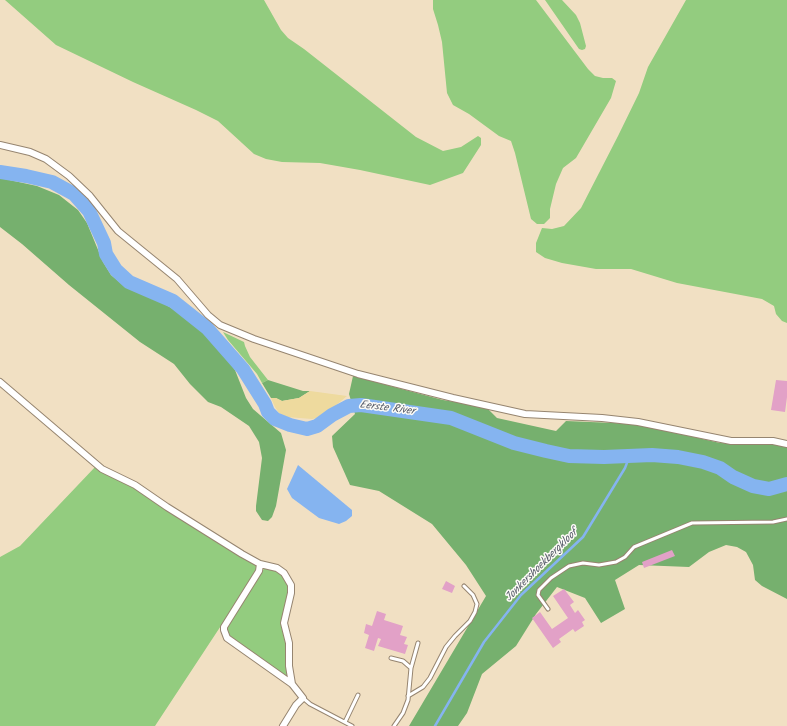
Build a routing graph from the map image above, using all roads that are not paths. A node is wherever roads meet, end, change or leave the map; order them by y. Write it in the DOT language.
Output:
graph roads {
  1 [pos="0,144"];
  2 [pos="0,382"];
  3 [pos="787,444"];
  4 [pos="787,519"];
  5 [pos="260,564"];
  6 [pos="464,586"];
  7 [pos="548,609"];
  8 [pos="418,643"];
  9 [pos="391,658"];
  10 [pos="411,668"];
  11 [pos="292,684"];
  12 [pos="358,695"];
  13 [pos="408,696"];
  14 [pos="303,698"];
  15 [pos="345,722"];
  16 [pos="283,726"];
  17 [pos="352,726"];
  18 [pos="394,726"];
  1 -- 3 [label="street"];
  2 -- 5 [label="street"];
  4 -- 7 [label="lane"];
  5 -- 11 [label="street"];
  5 -- 11 [label="street"];
  6 -- 13 [label="lane"];
  8 -- 10 [label="lane"];
  9 -- 10 [label="lane"];
  10 -- 13 [label="lane"];
  11 -- 14 [label="street"];
  12 -- 15 [label="lane"];
  13 -- 18 [label="lane"];
  14 -- 15 [label="lane"];
  14 -- 16 [label="street"];
  15 -- 17 [label="lane"];
}
